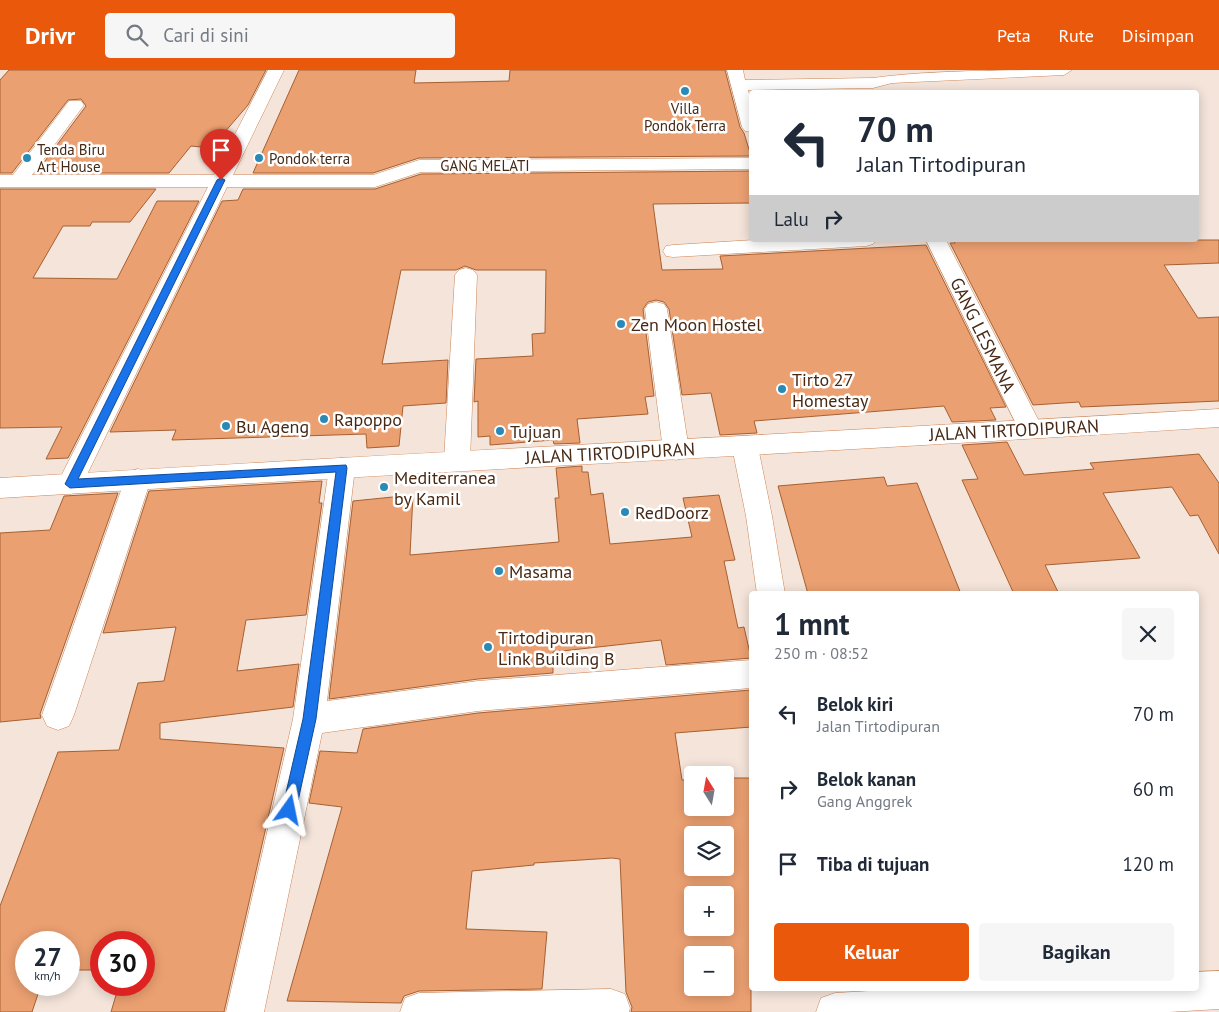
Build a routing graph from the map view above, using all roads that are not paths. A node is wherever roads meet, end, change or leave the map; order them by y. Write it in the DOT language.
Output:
graph roads {
  1 [pos="276,70"];
  2 [pos="1064,70"];
  3 [pos="889,74"];
  4 [pos="736,78"];
  5 [pos="830,88"];
  6 [pos="75,105"];
  7 [pos="749,120"];
  8 [pos="749,164"];
  9 [pos="221,180"];
  10 [pos="9,181"];
  11 [pos="834,242"];
  12 [pos="937,242"];
  13 [pos="673,251"];
  14 [pos="466,275"];
  15 [pos="656,309"];
  16 [pos="1219,418"];
  17 [pos="1030,429"];
  18 [pos="745,447"];
  19 [pos="676,450"];
  20 [pos="457,460"];
  21 [pos="342,468"];
  22 [pos="138,479"];
  23 [pos="70,484"];
  24 [pos="0,488"];
  25 [pos="771,591"];
  26 [pos="749,674"];
  27 [pos="58,715"];
  28 [pos="310,719"];
  29 [pos="1219,990"];
  30 [pos="831,991"];
  31 [pos="611,1008"];
  32 [pos="245,1012"];
  33 [pos="419,1012"];
  34 [pos="835,1012"];
  1 -- 9 [label="street"];
  2 -- 3 [label="street"];
  3 -- 5 [label="street"];
  4 -- 5 [label="street"];
  4 -- 7 [label="street"];
  6 -- 10 [label="street"];
  8 -- 9 [label="street, GANG MELATI"];
  9 -- 10 [label="street, GANG MELATI"];
  9 -- 23 [label="street"];
  11 -- 13 [label="street"];
  12 -- 17 [label="street, GANG LESMANA"];
  14 -- 20 [label="street"];
  15 -- 19 [label="street"];
  16 -- 17 [label="street, JALAN TIRTODIPURAN"];
  17 -- 18 [label="street, JALAN TIRTODIPURAN"];
  18 -- 19 [label="street, JALAN TIRTODIPURAN"];
  18 -- 25 [label="street"];
  19 -- 20 [label="street, JALAN TIRTODIPURAN"];
  20 -- 21 [label="street, JALAN TIRTODIPURAN"];
  21 -- 22 [label="street, JALAN TIRTODIPURAN"];
  21 -- 28 [label="street"];
  22 -- 23 [label="street, JALAN TIRTODIPURAN"];
  22 -- 27 [label="street"];
  23 -- 24 [label="street, JALAN TIRTODIPURAN"];
  26 -- 28 [label="street"];
  28 -- 32 [label="street"];
  29 -- 34 [label="street"];
  30 -- 34 [label="street"];
  31 -- 33 [label="street"];
}
